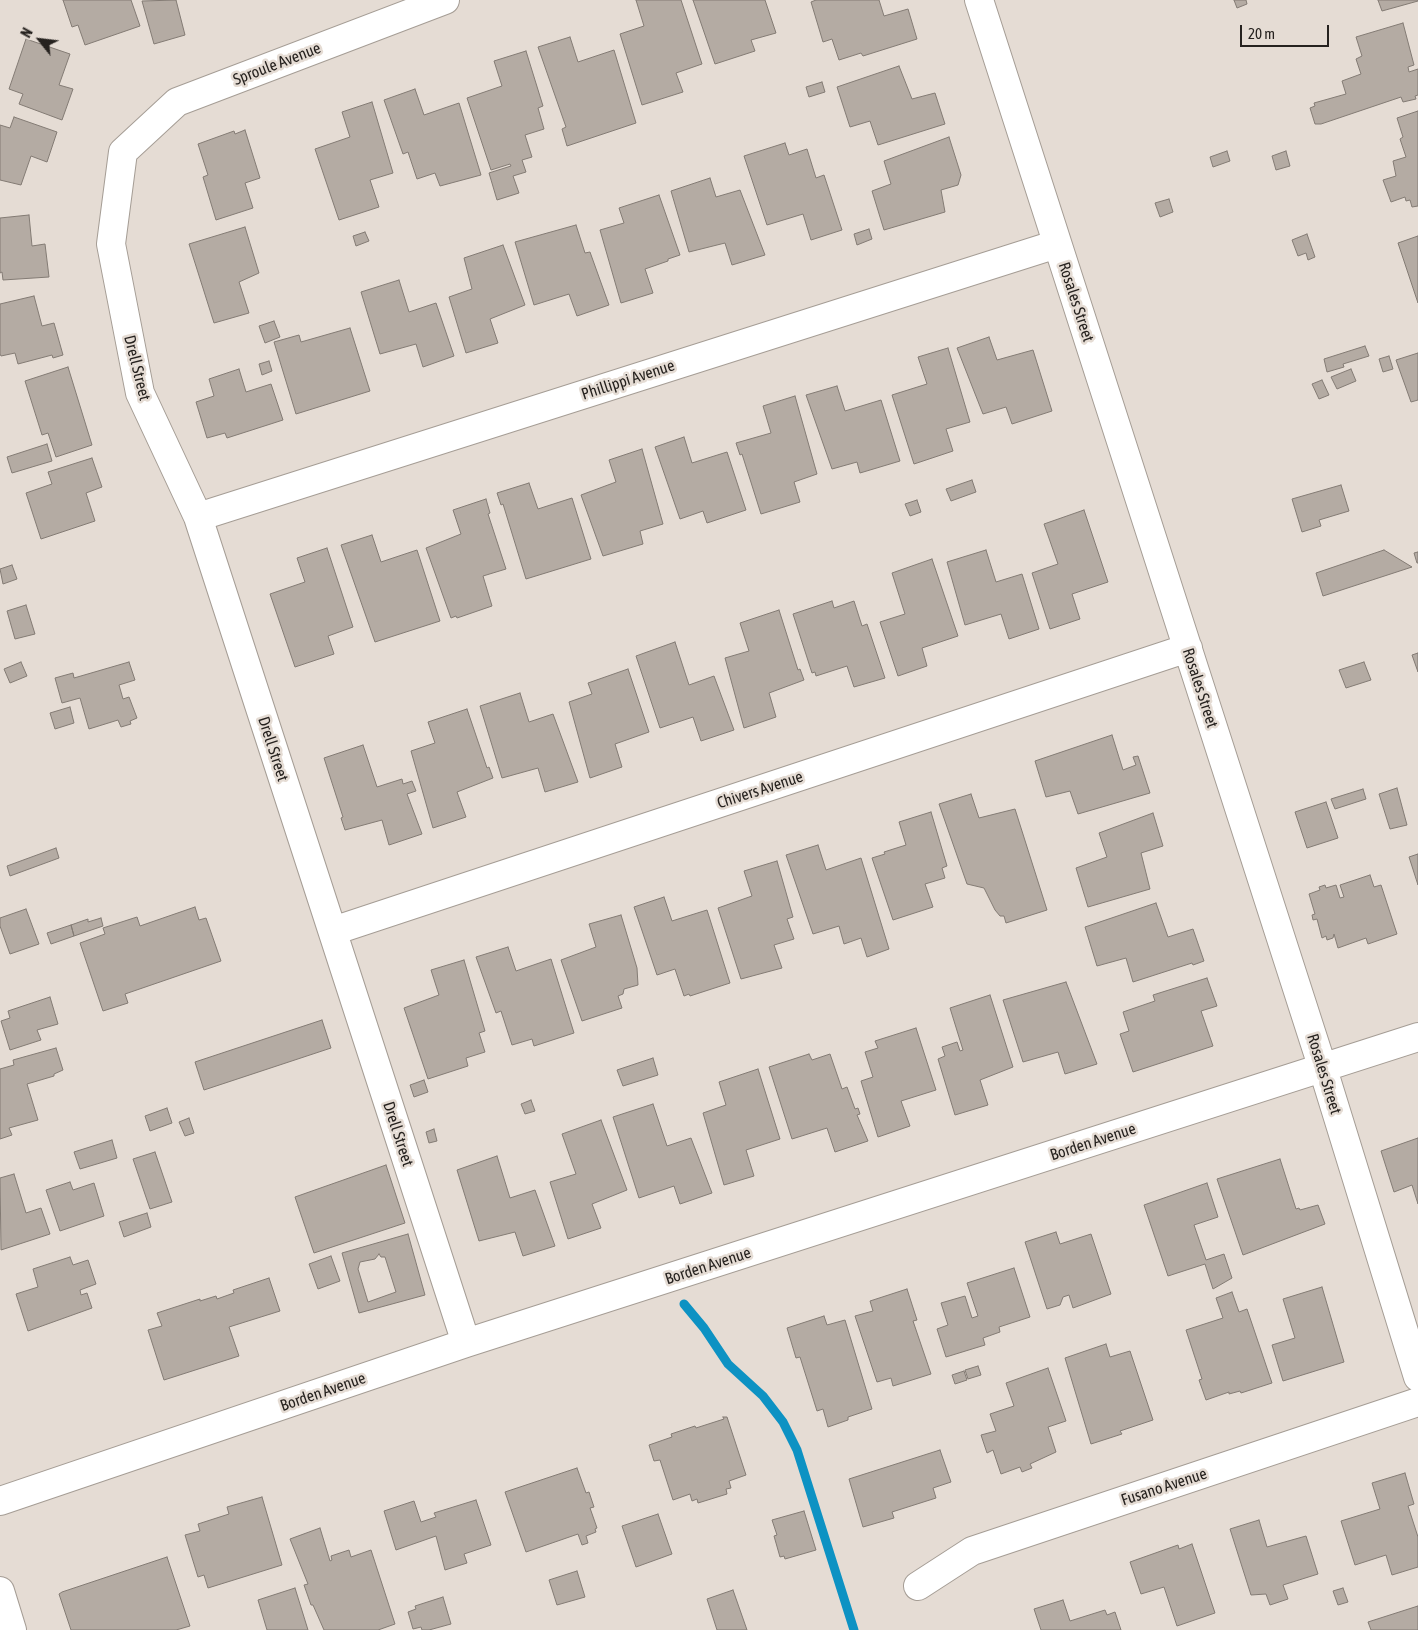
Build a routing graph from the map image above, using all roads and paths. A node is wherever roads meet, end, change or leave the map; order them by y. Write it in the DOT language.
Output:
graph roads {
  1 [pos="445,0"];
  2 [pos="979,0"];
  3 [pos="123,152"];
  4 [pos="1057,244"];
  5 [pos="198,517"];
  6 [pos="1188,648"];
  7 [pos="333,932"];
  8 [pos="1418,1037"];
  9 [pos="1323,1069"];
  10 [pos="466,1343"];
  11 [pos="1418,1377"];
  12 [pos="1418,1402"];
  13 [pos="0,1501"];
  14 [pos="918,1586"];
  15 [pos="0,1591"];
  16 [pos="12,1630"];
  1 -- 3 [label="street, Sproule Avenue"];
  2 -- 4 [label="street, Rosales Street"];
  3 -- 5 [label="street, Drell Street"];
  4 -- 5 [label="street, Phillippi Avenue"];
  4 -- 6 [label="street, Rosales Street"];
  5 -- 7 [label="street, Drell Street"];
  6 -- 7 [label="street, Chivers Avenue"];
  6 -- 9 [label="street, Rosales Street"];
  7 -- 10 [label="street, Drell Street"];
  8 -- 9 [label="street, Borden Avenue"];
  9 -- 10 [label="street, Borden Avenue"];
  9 -- 11 [label="street, Rosales Street"];
  10 -- 13 [label="street, Borden Avenue"];
  12 -- 14 [label="street, Fusano Avenue"];
  15 -- 16 [label="street"];
}
